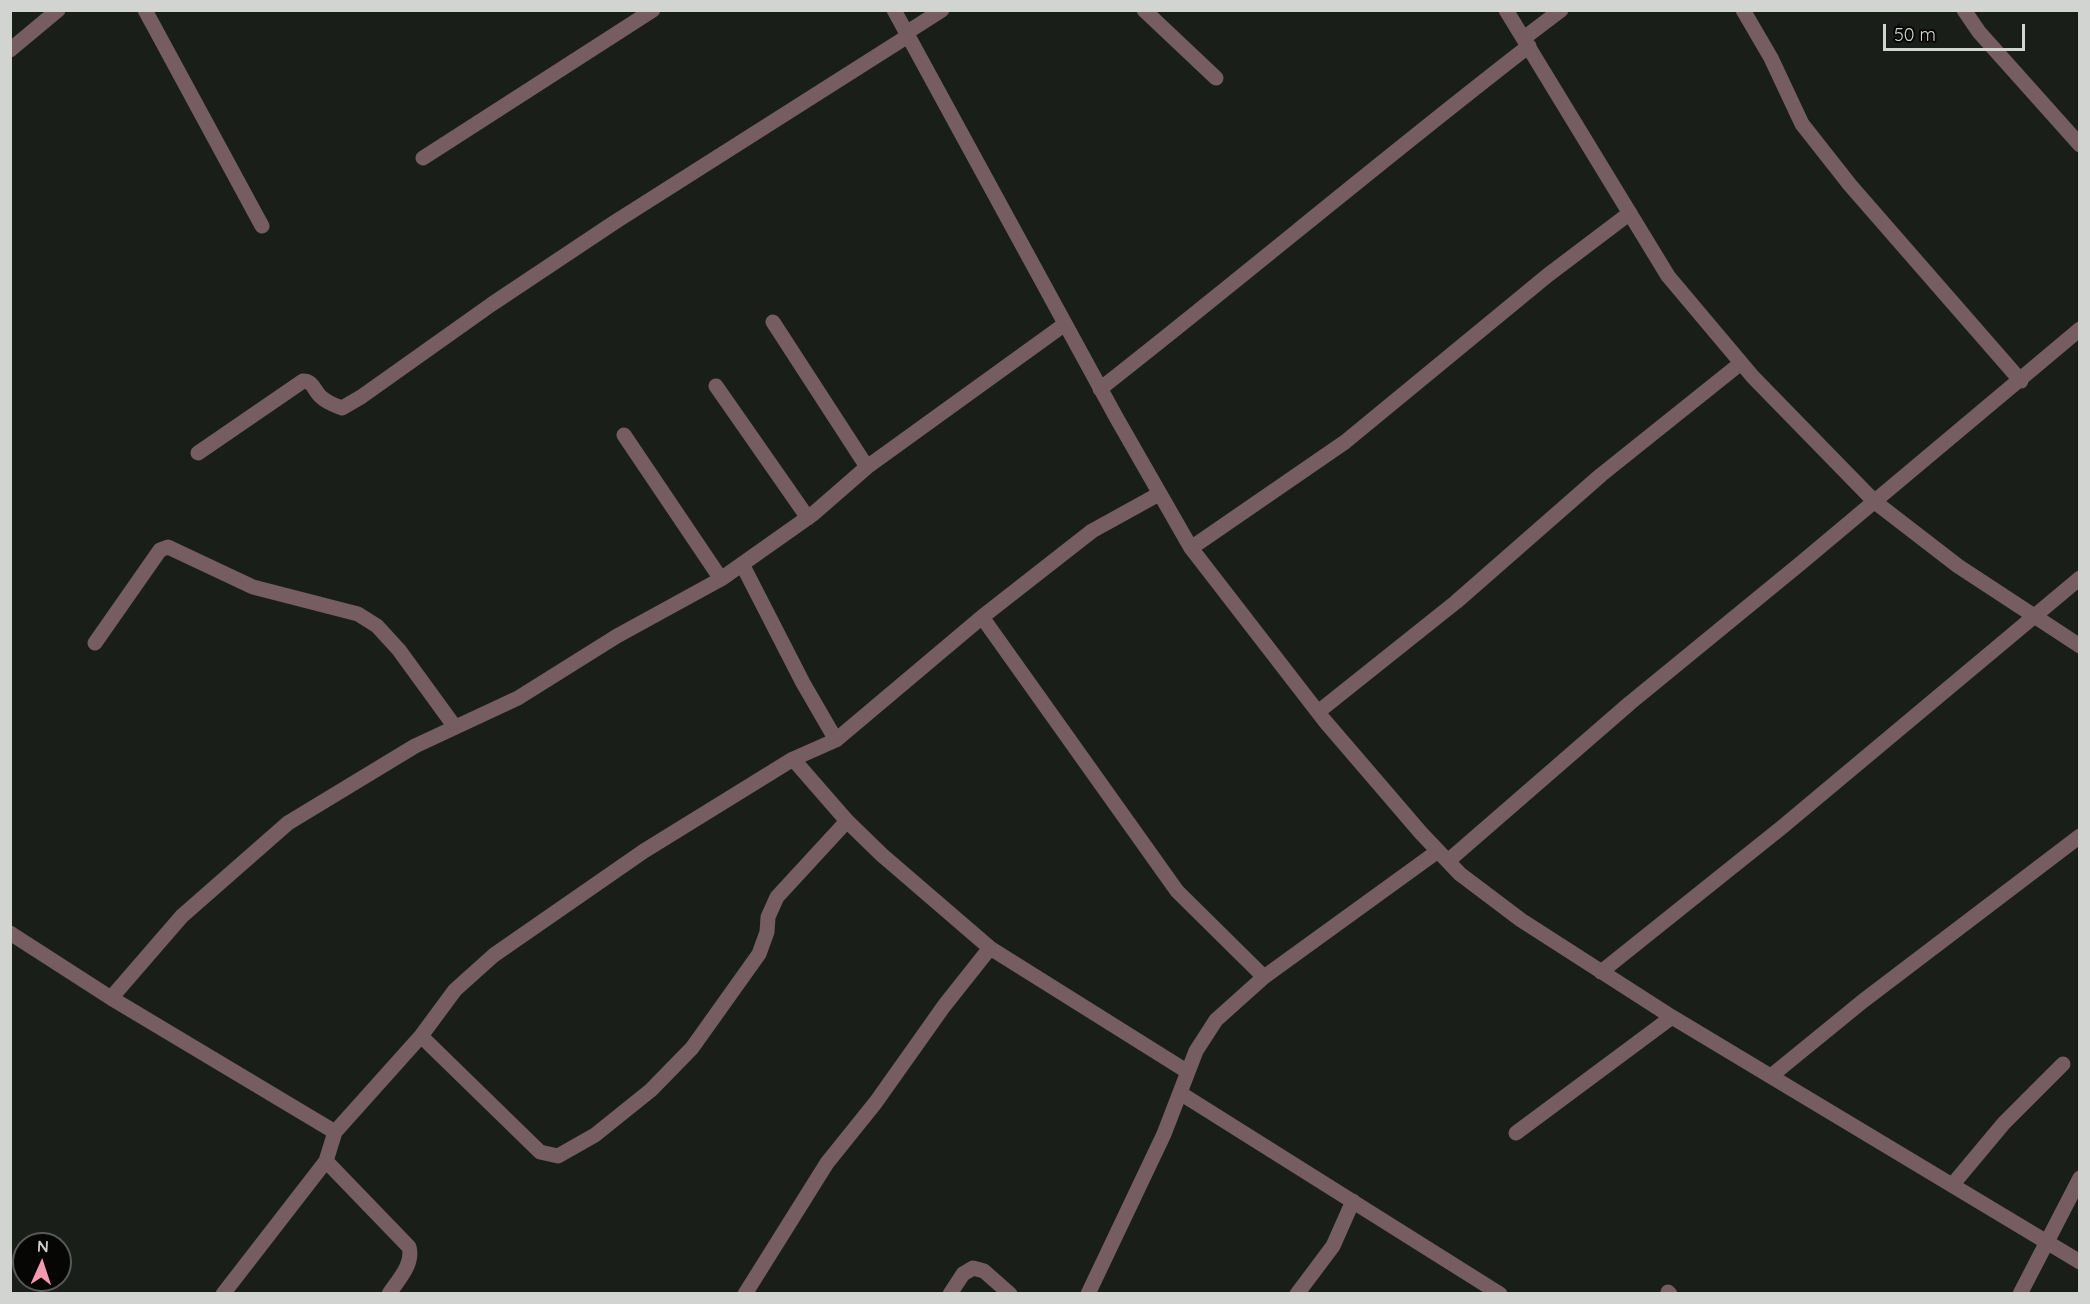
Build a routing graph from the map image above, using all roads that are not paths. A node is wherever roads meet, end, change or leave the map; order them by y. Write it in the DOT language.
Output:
graph roads {
  1 [pos="58,10"];
  2 [pos="145,10"];
  3 [pos="653,10"];
  4 [pos="894,10"];
  5 [pos="942,10"];
  6 [pos="1144,10"];
  7 [pos="1506,10"];
  8 [pos="1561,10"];
  9 [pos="1743,10"];
  10 [pos="1964,10"];
  11 [pos="907,34"];
  12 [pos="1527,42"];
  13 [pos="10,50"];
  14 [pos="1216,78"];
  15 [pos="2079,145"];
  16 [pos="423,159"];
  17 [pos="1630,213"];
  18 [pos="262,226"];
  19 [pos="773,322"];
  20 [pos="1065,324"];
  21 [pos="2079,329"];
  22 [pos="1741,363"];
  23 [pos="2021,381"];
  24 [pos="716,386"];
  25 [pos="1100,389"];
  26 [pos="624,435"];
  27 [pos="198,453"];
  28 [pos="867,467"];
  29 [pos="1159,494"];
  30 [pos="1875,502"];
  31 [pos="808,518"];
  32 [pos="1191,548"];
  33 [pos="742,564"];
  34 [pos="2079,578"];
  35 [pos="721,579"];
  36 [pos="2036,615"];
  37 [pos="982,617"];
  38 [pos="95,643"];
  39 [pos="2079,646"];
  40 [pos="1318,712"];
  41 [pos="455,727"];
  42 [pos="836,740"];
  43 [pos="794,759"];
  44 [pos="847,821"];
  45 [pos="2079,836"];
  46 [pos="1443,856"];
  47 [pos="10,933"];
  48 [pos="990,948"];
  49 [pos="1601,972"];
  50 [pos="1263,977"];
  51 [pos="111,998"];
  52 [pos="1672,1017"];
  53 [pos="422,1036"];
  54 [pos="2063,1064"];
  55 [pos="1188,1072"];
  56 [pos="1771,1076"];
  57 [pos="1180,1093"];
  58 [pos="335,1132"];
  59 [pos="1516,1132"];
  60 [pos="326,1161"];
  61 [pos="2079,1178"];
  62 [pos="1953,1184"];
  63 [pos="1353,1201"];
  64 [pos="2048,1241"];
  65 [pos="2079,1262"];
  66 [pos="224,1293"];
  67 [pos="388,1293"];
  68 [pos="745,1293"];
  69 [pos="950,1293"];
  70 [pos="1010,1293"];
  71 [pos="1088,1293"];
  72 [pos="1297,1293"];
  73 [pos="1500,1293"];
  74 [pos="2020,1293"];
  1 -- 13 [label="street"];
  2 -- 18 [label="street"];
  3 -- 16 [label="street"];
  4 -- 11 [label="street"];
  5 -- 11 [label="street"];
  6 -- 14 [label="street"];
  7 -- 12 [label="street"];
  8 -- 12 [label="street"];
  9 -- 23 [label="street"];
  10 -- 15 [label="street"];
  11 -- 20 [label="street"];
  11 -- 27 [label="street"];
  12 -- 17 [label="street"];
  12 -- 25 [label="street"];
  17 -- 22 [label="street"];
  17 -- 32 [label="street"];
  19 -- 28 [label="street"];
  20 -- 25 [label="street"];
  20 -- 28 [label="street"];
  21 -- 23 [label="street"];
  22 -- 30 [label="street"];
  22 -- 40 [label="street"];
  23 -- 30 [label="street"];
  24 -- 31 [label="street"];
  25 -- 29 [label="street"];
  26 -- 35 [label="street"];
  28 -- 31 [label="street"];
  29 -- 32 [label="street"];
  29 -- 37 [label="street"];
  30 -- 36 [label="street"];
  30 -- 46 [label="street"];
  31 -- 33 [label="street"];
  32 -- 40 [label="street"];
  33 -- 35 [label="street"];
  33 -- 42 [label="street"];
  34 -- 36 [label="street"];
  35 -- 41 [label="street"];
  36 -- 39 [label="street"];
  36 -- 49 [label="street"];
  37 -- 42 [label="street"];
  37 -- 50 [label="street"];
  38 -- 41 [label="street"];
  40 -- 46 [label="street"];
  41 -- 51 [label="street"];
  42 -- 43 [label="street"];
  43 -- 44 [label="street"];
  43 -- 53 [label="street"];
  44 -- 48 [label="street"];
  44 -- 53 [label="street"];
  45 -- 56 [label="street"];
  46 -- 49 [label="street"];
  46 -- 50 [label="street"];
  47 -- 51 [label="street"];
  48 -- 55 [label="street"];
  48 -- 68 [label="street"];
  49 -- 52 [label="street"];
  50 -- 55 [label="street"];
  51 -- 58 [label="street"];
  52 -- 56 [label="street"];
  52 -- 59 [label="street"];
  53 -- 58 [label="street"];
  54 -- 62 [label="street"];
  55 -- 57 [label="street"];
  56 -- 62 [label="street"];
  57 -- 63 [label="street"];
  57 -- 71 [label="street"];
  58 -- 60 [label="street"];
  60 -- 66 [label="street"];
  60 -- 67 [label="street"];
  61 -- 64 [label="street"];
  62 -- 64 [label="street"];
  63 -- 72 [label="street"];
  63 -- 73 [label="street"];
  64 -- 65 [label="street"];
  64 -- 74 [label="street"];
  69 -- 70 [label="street"];
}
